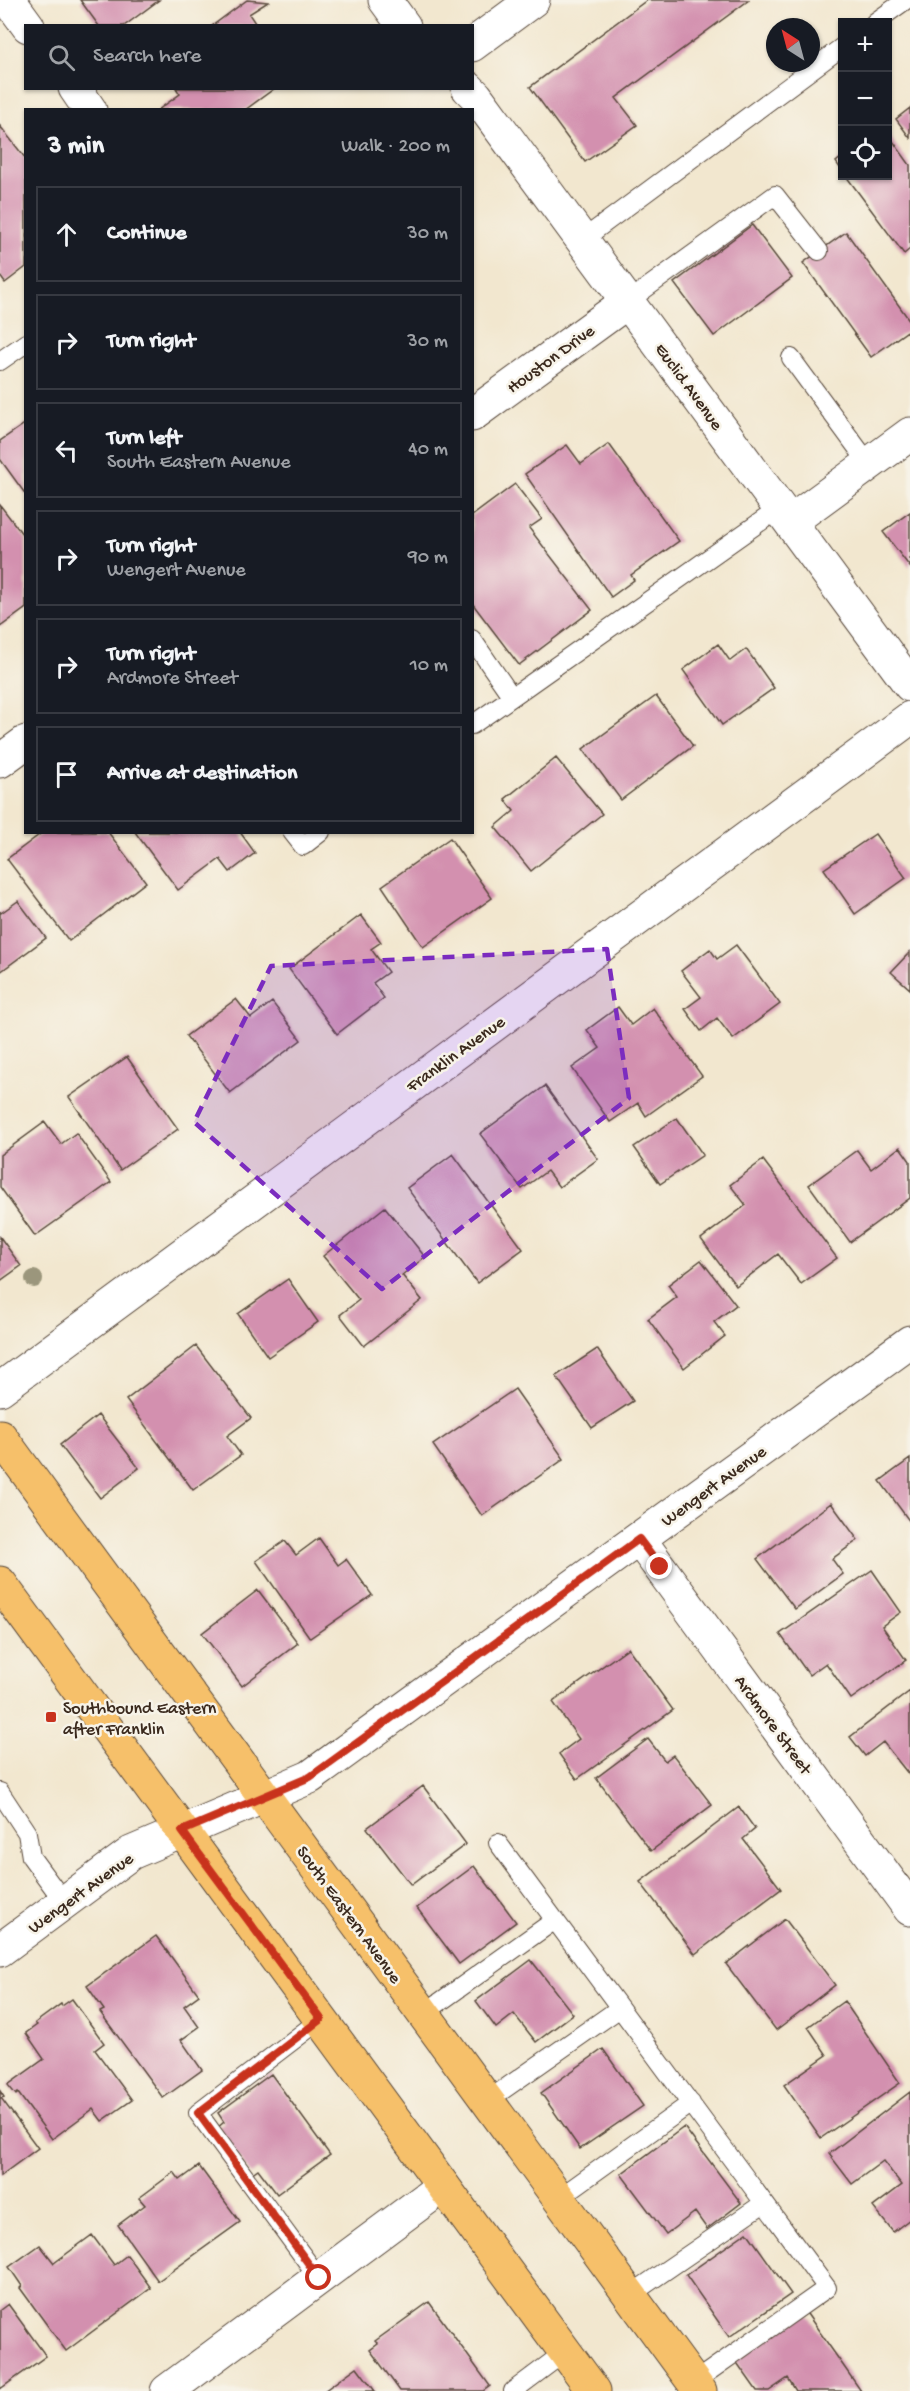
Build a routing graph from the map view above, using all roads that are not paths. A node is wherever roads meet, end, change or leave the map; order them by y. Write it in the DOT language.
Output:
graph roads {
  1 [pos="9,0"];
  2 [pos="385,0"];
  3 [pos="533,0"];
  4 [pos="906,0"];
  5 [pos="881,18"];
  6 [pos="27,24"];
  7 [pos="403,24"];
  8 [pos="474,44"];
  9 [pos="838,51"];
  10 [pos="76,90"];
  11 [pos="470,90"];
  12 [pos="89,108"];
  13 [pos="582,240"];
  14 [pos="819,251"];
  15 [pos="627,302"];
  16 [pos="24,344"];
  17 [pos="791,358"];
  18 [pos="0,361"];
  19 [pos="474,414"];
  20 [pos="910,434"];
  21 [pos="869,464"];
  22 [pos="785,515"];
  23 [pos="474,642"];
  24 [pos="910,685"];
  25 [pos="512,697"];
  26 [pos="910,718"];
  27 [pos="474,724"];
  28 [pos="24,743"];
  29 [pos="0,760"];
  30 [pos="294,834"];
  31 [pos="318,834"];
  32 [pos="910,1342"];
  33 [pos="0,1389"];
  34 [pos="0,1436"];
  35 [pos="639,1539"];
  36 [pos="0,1583"];
  37 [pos="0,1792"];
  38 [pos="262,1797"];
  39 [pos="182,1831"];
  40 [pos="498,1843"];
  41 [pos="64,1902"];
  42 [pos="910,1909"];
  43 [pos="555,1920"];
  44 [pos="0,1950"];
  45 [pos="620,2008"];
  46 [pos="423,2014"];
  47 [pos="321,2019"];
  48 [pos="487,2102"];
  49 [pos="691,2103"];
  50 [pos="443,2186"];
  51 [pos="559,2198"];
  52 [pos="764,2202"];
  53 [pos="319,2278"];
  54 [pos="630,2295"];
  55 [pos="565,2352"];
  56 [pos="697,2386"];
  57 [pos="167,2391"];
  58 [pos="513,2391"];
  59 [pos="594,2391"];
  1 -- 6 [label="street"];
  2 -- 7 [label="street"];
  3 -- 8 [label="street"];
  4 -- 5 [label="lane"];
  9 -- 13 [label="lane"];
  10 -- 12 [label="street"];
  11 -- 13 [label="street, Euclid Avenue"];
  13 -- 15 [label="street, Euclid Avenue"];
  14 -- 15 [label="lane"];
  15 -- 19 [label="street, Houston Drive"];
  15 -- 22 [label="street, Euclid Avenue"];
  16 -- 18 [label="lane"];
  17 -- 21 [label="lane"];
  20 -- 21 [label="street"];
  21 -- 22 [label="street"];
  22 -- 24 [label="street, Euclid Avenue"];
  22 -- 25 [label="lane"];
  23 -- 25 [label="lane"];
  25 -- 27 [label="lane"];
  26 -- 33 [label="street, Franklin Avenue"];
  28 -- 29 [label="street"];
  30 -- 31 [label="lane"];
  32 -- 35 [label="street, Wengert Avenue"];
  34 -- 38 [label="main road, South Eastern Avenue"];
  35 -- 38 [label="street, Wengert Avenue"];
  35 -- 42 [label="street, Ardmore Street"];
  36 -- 39 [label="main road"];
  37 -- 41 [label="lane"];
  38 -- 39 [label="street, Wengert Avenue"];
  38 -- 46 [label="main road, South Eastern Avenue"];
  39 -- 41 [label="street, Wengert Avenue"];
  39 -- 47 [label="main road"];
  40 -- 43 [label="lane"];
  41 -- 44 [label="street, Wengert Avenue"];
  43 -- 45 [label="lane"];
  43 -- 46 [label="lane"];
  45 -- 48 [label="lane"];
  45 -- 49 [label="lane"];
  46 -- 48 [label="main road, South Eastern Avenue"];
  47 -- 50 [label="main road"];
  47 -- 53 [label="lane"];
  48 -- 51 [label="main road, South Eastern Avenue"];
  49 -- 51 [label="lane"];
  49 -- 52 [label="lane"];
  50 -- 53 [label="street"];
  50 -- 55 [label="main road"];
  51 -- 54 [label="main road, South Eastern Avenue"];
  52 -- 54 [label="lane"];
  52 -- 56 [label="lane"];
  53 -- 57 [label="street"];
  54 -- 56 [label="main road, South Eastern Avenue"];
  55 -- 58 [label="lane"];
  55 -- 59 [label="main road"];
}
